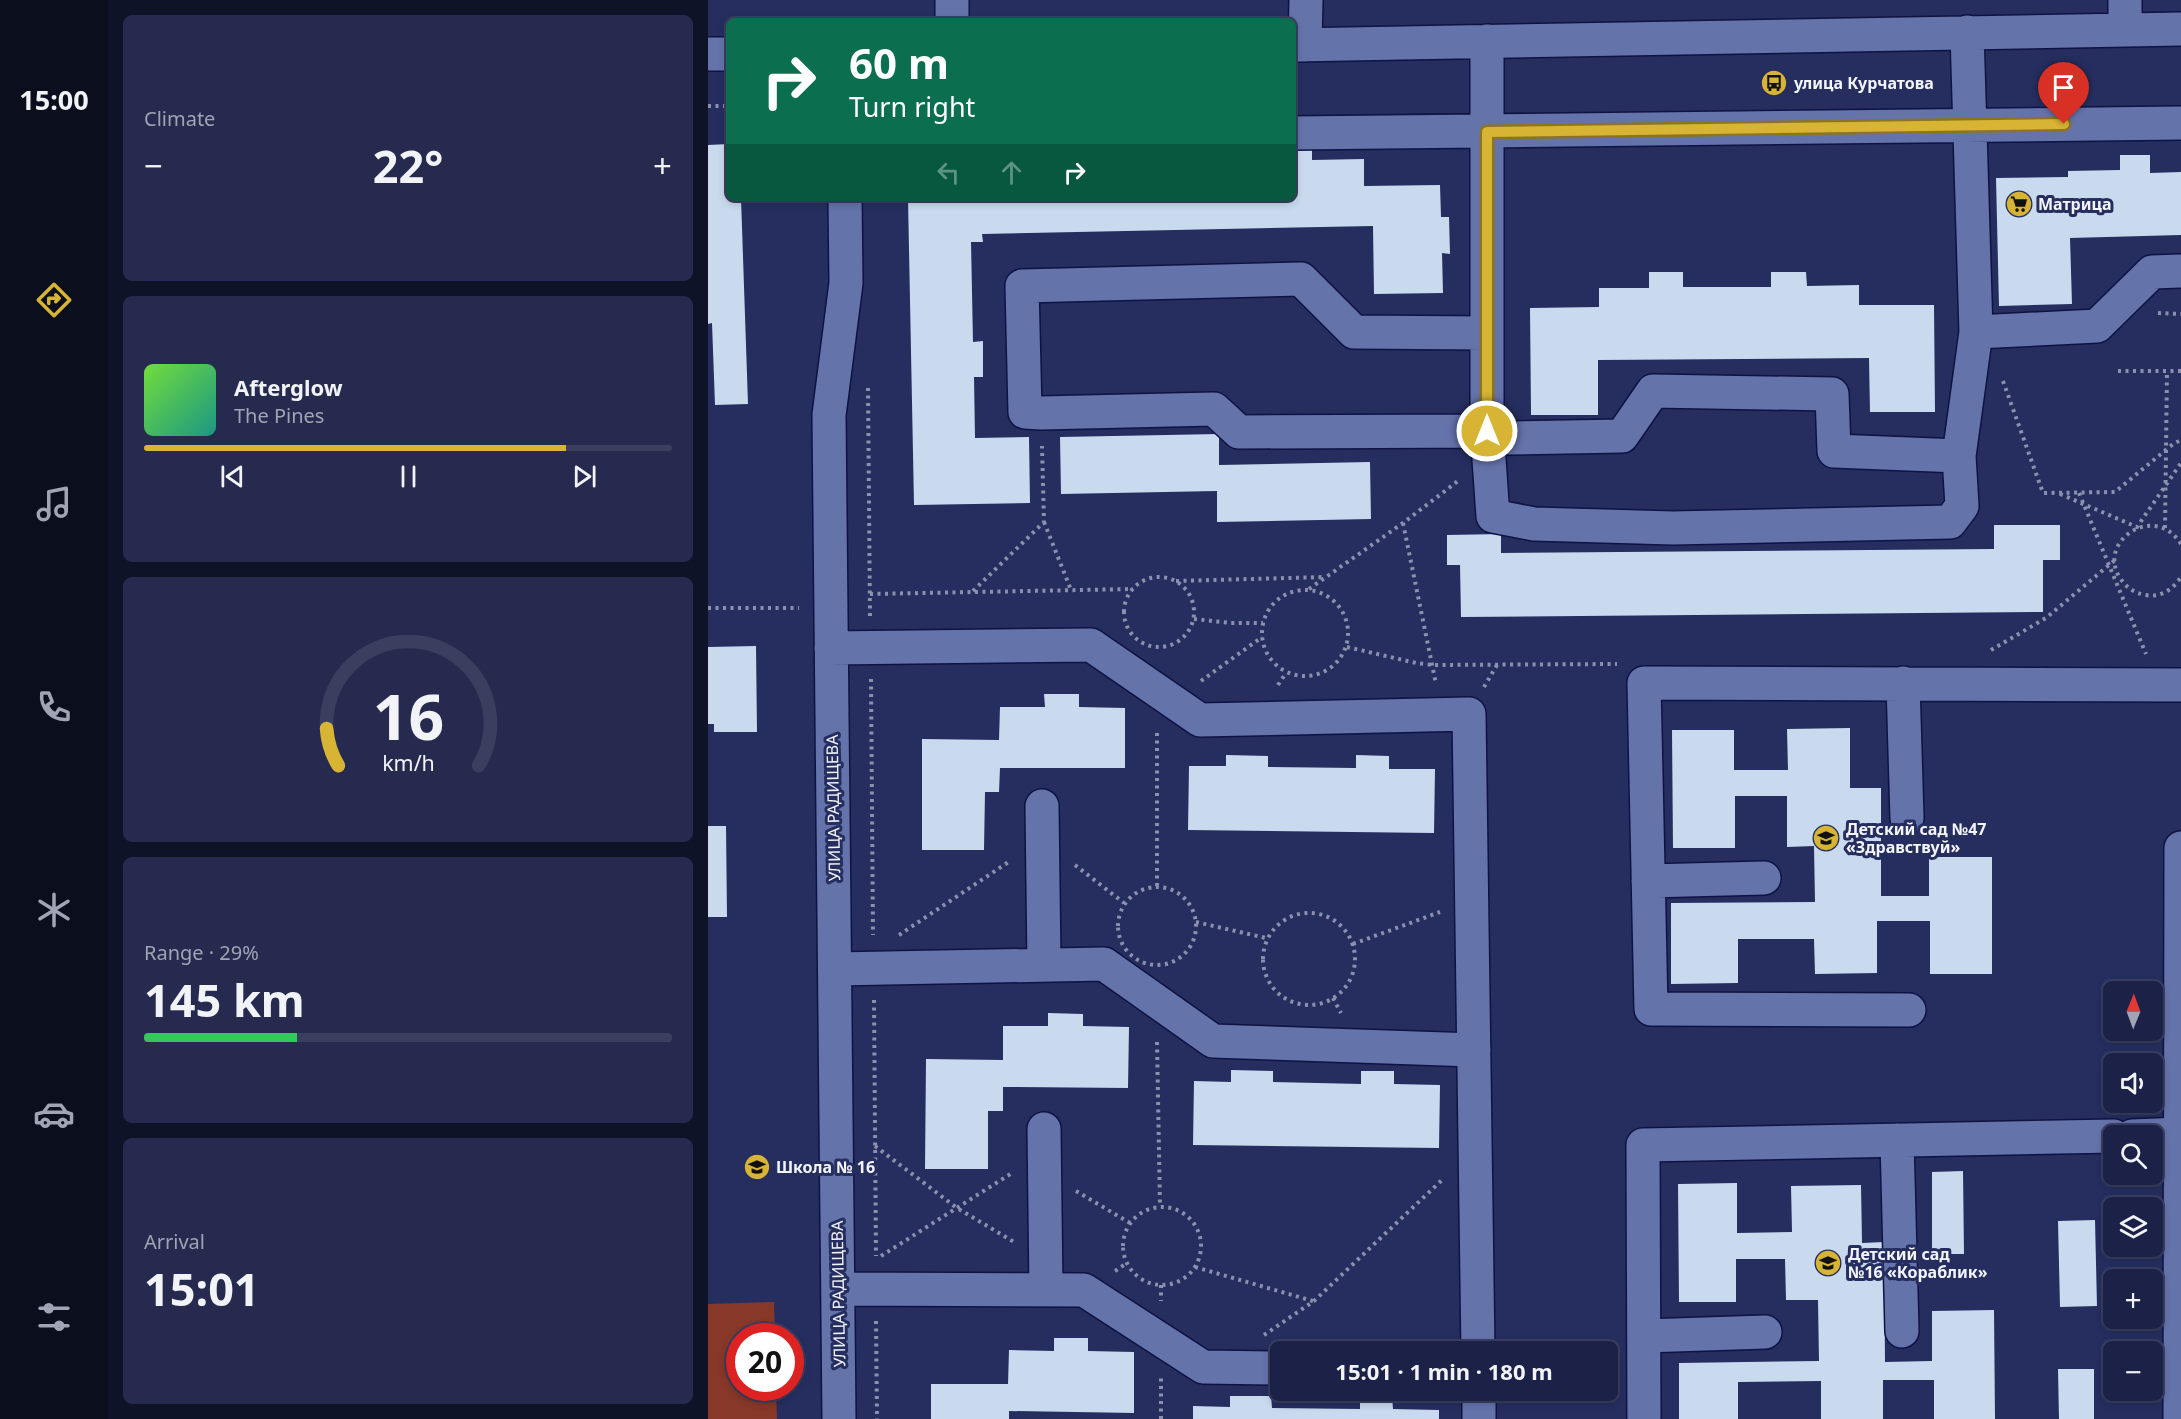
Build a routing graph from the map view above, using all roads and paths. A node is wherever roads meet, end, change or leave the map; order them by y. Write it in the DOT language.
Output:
graph roads {
  1 [pos="952,0"];
  2 [pos="1306,0"];
  3 [pos="2125,15"];
  4 [pos="952,18"];
  5 [pos="2181,29"];
  6 [pos="1967,32"];
  7 [pos="1487,41"];
  8 [pos="1299,45"];
  9 [pos="708,54"];
  10 [pos="726,54"];
  11 [pos="708,106"];
  12 [pos="726,106"];
  13 [pos="2181,123"];
  14 [pos="1970,126"];
  15 [pos="1487,132"];
  16 [pos="1296,133"];
  17 [pos="845,201"];
  18 [pos="2181,272"];
  19 [pos="1976,332"];
  20 [pos="1486,333"];
  21 [pos="1971,367"];
  22 [pos="2118,371"];
  23 [pos="2167,371"];
  24 [pos="2181,371"];
  25 [pos="868,378"];
  26 [pos="1041,413"];
  27 [pos="1487,431"];
  28 [pos="2181,440"];
  29 [pos="2166,449"];
  30 [pos="1959,456"];
  31 [pos="2181,463"];
  32 [pos="1490,466"];
  33 [pos="2165,484"];
  34 [pos="2056,492"];
  35 [pos="2079,493"];
  36 [pos="2084,504"];
  37 [pos="1044,522"];
  38 [pos="1403,523"];
  39 [pos="2137,527"];
  40 [pos="2165,528"];
  41 [pos="2181,544"];
  42 [pos="2115,560"];
  43 [pos="2109,566"];
  44 [pos="2181,577"];
  45 [pos="1325,578"];
  46 [pos="1175,581"];
  47 [pos="1133,589"];
  48 [pos="1071,590"];
  49 [pos="1308,590"];
  50 [pos="972,592"];
  51 [pos="870,594"];
  52 [pos="708,608"];
  53 [pos="830,608"];
  54 [pos="1194,619"];
  55 [pos="1263,623"];
  56 [pos="1262,637"];
  57 [pos="831,648"];
  58 [pos="870,648"];
  59 [pos="1157,648"];
  60 [pos="1982,656"];
  61 [pos="2149,660"];
  62 [pos="1903,683"];
  63 [pos="2181,685"];
  64 [pos="1165,696"];
  65 [pos="1440,714"];
  66 [pos="1042,806"];
  67 [pos="1907,818"];
  68 [pos="1042,840"];
  69 [pos="2181,848"];
  70 [pos="1764,878"];
  71 [pos="1648,881"];
  72 [pos="1157,886"];
  73 [pos="1472,900"];
  74 [pos="1124,903"];
  75 [pos="1196,922"];
  76 [pos="1266,938"];
  77 [pos="1353,944"];
  78 [pos="2181,959"];
  79 [pos="873,960"];
  80 [pos="1044,965"];
  81 [pos="835,969"];
  82 [pos="1156,1001"];
  83 [pos="1909,1010"];
  84 [pos="1474,1050"];
  85 [pos="1044,1129"];
  86 [pos="2181,1134"];
  87 [pos="2163,1135"];
  88 [pos="2103,1136"];
  89 [pos="1897,1140"];
  90 [pos="875,1146"];
  91 [pos="1476,1148"];
  92 [pos="1044,1171"];
  93 [pos="1160,1206"];
  94 [pos="957,1208"];
  95 [pos="1130,1223"];
  96 [pos="1196,1267"];
  97 [pos="1046,1275"];
  98 [pos="838,1289"];
  99 [pos="876,1290"];
  100 [pos="1314,1301"];
  101 [pos="1902,1331"];
  102 [pos="1765,1332"];
  103 [pos="1644,1336"];
  104 [pos="1478,1341"];
  105 [pos="1216,1367"];
  106 [pos="1270,1368"];
  107 [pos="1479,1401"];
  108 [pos="839,1419"];
  109 [pos="877,1419"];
  110 [pos="1479,1419"];
  111 [pos="1644,1419"];
  112 [pos="2180,1419"];
  1 -- 4 [label="street"];
  2 -- 8 [label="street"];
  3 -- 5 [label="street"];
  3 -- 6 [label="street"];
  6 -- 7 [label="street"];
  6 -- 14 [label="street"];
  7 -- 8 [label="street"];
  7 -- 15 [label="street"];
  9 -- 10 [label="street"];
  11 -- 12 [label="path"];
  13 -- 14 [label="street"];
  14 -- 15 [label="street"];
  14 -- 19 [label="street"];
  15 -- 16 [label="street"];
  15 -- 20 [label="street"];
  17 -- 53 [label="street, УЛИЦА РАДИЩЕВА"];
  18 -- 19 [label="street"];
  19 -- 21 [label="street"];
  20 -- 26 [label="street"];
  20 -- 27 [label="street"];
  21 -- 30 [label="street"];
  21 -- 34 [label="path"];
  22 -- 23 [label="path"];
  23 -- 24 [label="path"];
  23 -- 29 [label="path"];
  25 -- 51 [label="path"];
  26 -- 27 [label="street"];
  26 -- 37 [label="path"];
  27 -- 30 [label="street"];
  27 -- 32 [label="street"];
  28 -- 29 [label="path"];
  29 -- 33 [label="path"];
  29 -- 35 [label="path"];
  30 -- 32 [label="street"];
  31 -- 33 [label="path"];
  32 -- 38 [label="path"];
  33 -- 39 [label="path"];
  33 -- 40 [label="path"];
  34 -- 35 [label="path"];
  34 -- 36 [label="path"];
  35 -- 36 [label="path"];
  36 -- 39 [label="path"];
  36 -- 43 [label="path"];
  37 -- 48 [label="path"];
  37 -- 50 [label="path"];
  38 -- 45 [label="path"];
  38 -- 65 [label="path"];
  39 -- 40 [label="path"];
  39 -- 42 [label="path"];
  40 -- 41 [label="path"];
  42 -- 43 [label="path"];
  42 -- 44 [label="path"];
  43 -- 60 [label="path"];
  43 -- 61 [label="path"];
  45 -- 46 [label="path"];
  45 -- 49 [label="path"];
  46 -- 47 [label="path"];
  46 -- 54 [label="path"];
  47 -- 48 [label="path"];
  47 -- 59 [label="path"];
  48 -- 50 [label="path"];
  49 -- 55 [label="path"];
  49 -- 56 [label="path"];
  50 -- 51 [label="path"];
  51 -- 53 [label="path"];
  51 -- 58 [label="path"];
  52 -- 53 [label="path"];
  53 -- 57 [label="street, УЛИЦА РАДИЩЕВА"];
  54 -- 55 [label="path"];
  54 -- 59 [label="path"];
  55 -- 56 [label="path"];
  56 -- 64 [label="path"];
  57 -- 58 [label="street"];
  57 -- 81 [label="street, УЛИЦА РАДИЩЕВА"];
  58 -- 64 [label="street"];
  58 -- 79 [label="path"];
  59 -- 64 [label="path"];
  62 -- 63 [label="street"];
  62 -- 67 [label="street"];
  62 -- 71 [label="street"];
  64 -- 65 [label="street"];
  64 -- 72 [label="path"];
  65 -- 73 [label="street"];
  66 -- 68 [label="street"];
  68 -- 74 [label="path"];
  68 -- 79 [label="path"];
  68 -- 80 [label="street"];
  69 -- 78 [label="street"];
  70 -- 71 [label="street"];
  71 -- 83 [label="street"];
  72 -- 74 [label="path"];
  72 -- 75 [label="path"];
  73 -- 77 [label="path"];
  73 -- 84 [label="street"];
  74 -- 75 [label="path"];
  75 -- 76 [label="path"];
  76 -- 77 [label="path"];
  76 -- 77 [label="path"];
  78 -- 86 [label="street"];
  79 -- 80 [label="street"];
  79 -- 81 [label="street"];
  79 -- 90 [label="path"];
  80 -- 82 [label="street"];
  81 -- 98 [label="street, УЛИЦА РАДИЩЕВА"];
  82 -- 84 [label="street"];
  82 -- 93 [label="path"];
  84 -- 91 [label="street"];
  85 -- 92 [label="street"];
  86 -- 87 [label="street"];
  86 -- 112 [label="street"];
  88 -- 89 [label="street"];
  89 -- 101 [label="street"];
  89 -- 103 [label="street"];
  90 -- 94 [label="path"];
  90 -- 94 [label="path"];
  91 -- 100 [label="path"];
  91 -- 104 [label="street"];
  92 -- 94 [label="path"];
  92 -- 95 [label="path"];
  92 -- 97 [label="street"];
  93 -- 95 [label="path"];
  93 -- 96 [label="path"];
  94 -- 97 [label="path"];
  95 -- 96 [label="path"];
  96 -- 100 [label="path"];
  97 -- 99 [label="street"];
  97 -- 105 [label="street"];
  98 -- 99 [label="street"];
  98 -- 108 [label="street, УЛИЦА РАДИЩЕВА"];
  99 -- 109 [label="path"];
  100 -- 105 [label="path"];
  102 -- 103 [label="street"];
  103 -- 111 [label="street"];
  105 -- 106 [label="street"];
  107 -- 110 [label="street"];
}
